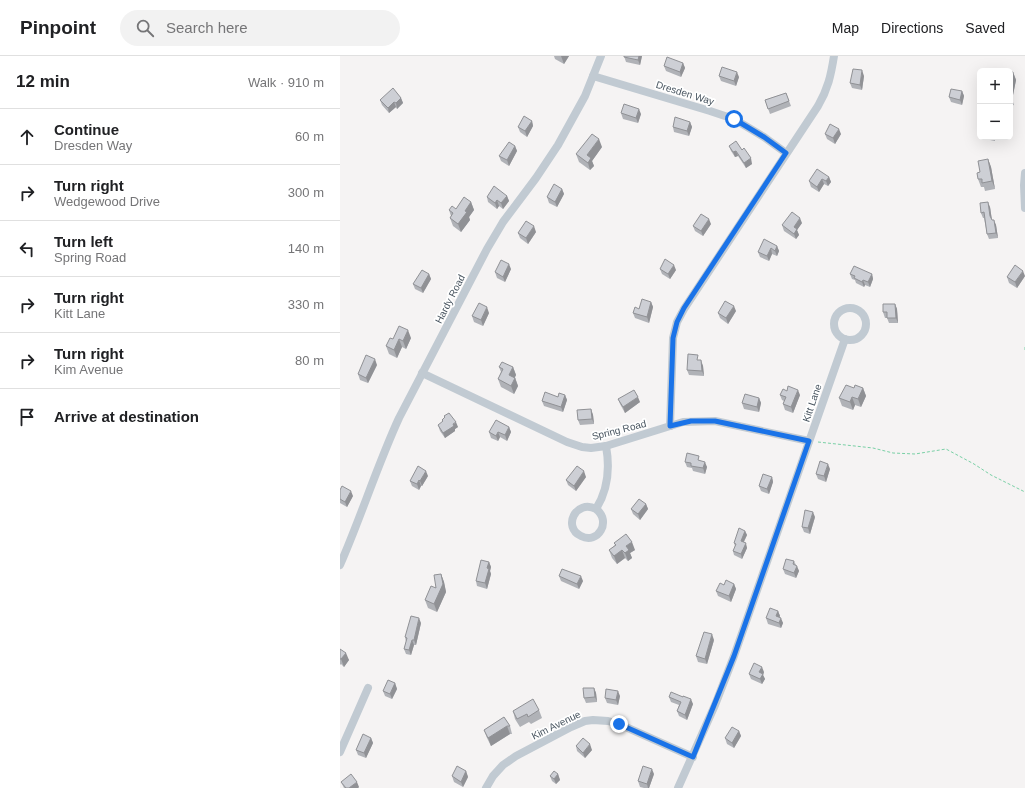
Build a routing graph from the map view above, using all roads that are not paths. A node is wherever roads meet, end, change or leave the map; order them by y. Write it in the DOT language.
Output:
graph roads {
  1 [pos="602,56"];
  2 [pos="834,56"];
  3 [pos="594,76"];
  4 [pos="786,153"];
  5 [pos="1025,173"];
  6 [pos="1025,208"];
  7 [pos="845,339"];
  8 [pos="422,373"];
  9 [pos="670,426"];
  10 [pos="809,441"];
  11 [pos="606,446"];
  12 [pos="596,509"];
  13 [pos="340,565"];
  14 [pos="368,688"];
  15 [pos="340,752"];
  16 [pos="693,757"];
  17 [pos="486,788"];
  18 [pos="678,788"];
  1 -- 3 [label="street, Hardy Road"];
  2 -- 4 [label="street"];
  3 -- 4 [label="street, Dresden Way"];
  3 -- 8 [label="street, Hardy Road"];
  4 -- 9 [label="street"];
  5 -- 6 [label="street"];
  7 -- 10 [label="street, Kitt Lane"];
  8 -- 11 [label="street, Spring Road"];
  8 -- 13 [label="street, Hardy Road"];
  9 -- 10 [label="street, Spring Road"];
  9 -- 11 [label="street, Spring Road"];
  10 -- 16 [label="street, Kitt Lane"];
  11 -- 12 [label="street"];
  14 -- 15 [label="street"];
  16 -- 17 [label="street, Kim Avenue"];
  16 -- 18 [label="street, Kitt Lane"];
}
